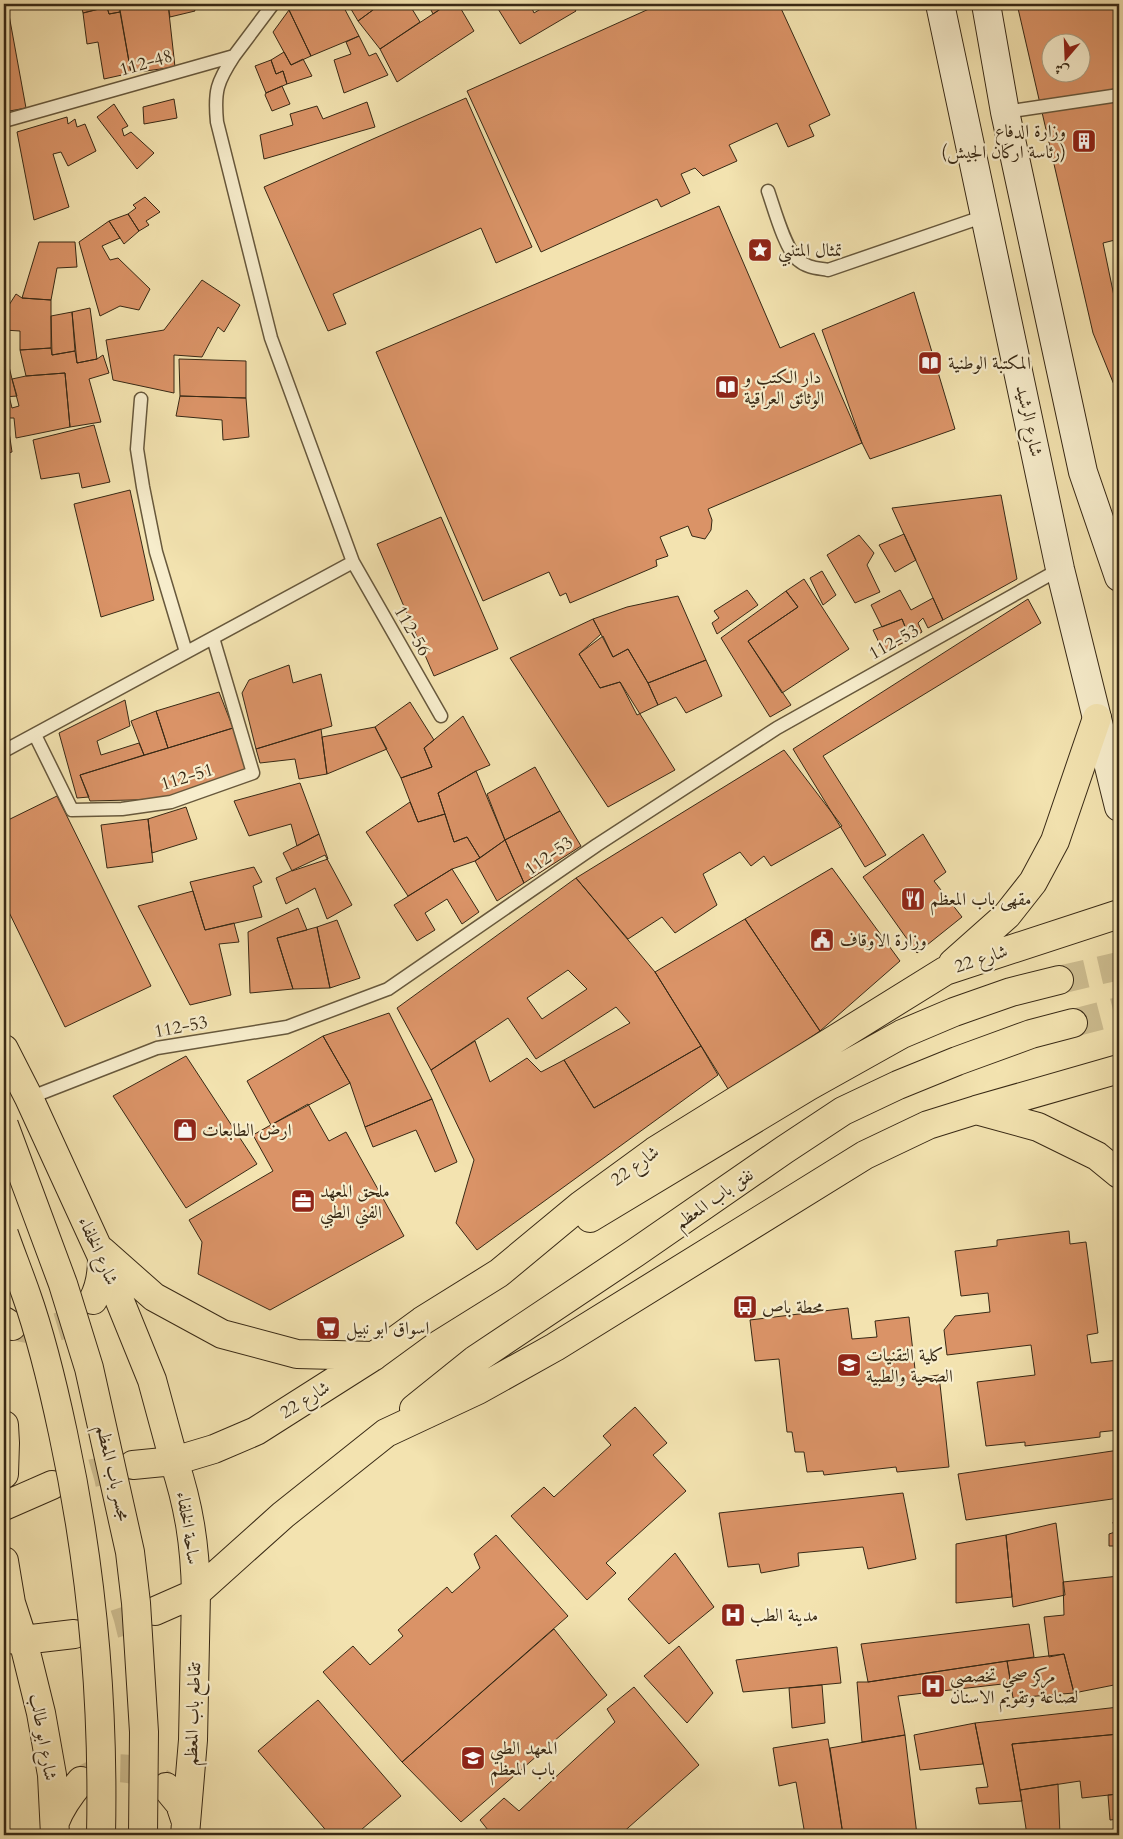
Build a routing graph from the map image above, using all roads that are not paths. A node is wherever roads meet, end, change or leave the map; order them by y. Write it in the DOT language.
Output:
graph roads {
  1 [pos="273,4"];
  2 [pos="940,4"];
  3 [pos="986,4"];
  4 [pos="234,56"];
  5 [pos="1119,95"];
  6 [pos="1005,112"];
  7 [pos="4,121"];
  8 [pos="768,191"];
  9 [pos="985,216"];
  10 [pos="141,399"];
  11 [pos="352,562"];
  12 [pos="1060,569"];
  13 [pos="1119,577"];
  14 [pos="213,638"];
  15 [pos="186,652"];
  16 [pos="441,716"];
  17 [pos="1097,718"];
  18 [pos="35,735"];
  19 [pos="4,751"];
  20 [pos="1119,807"];
  21 [pos="1119,914"];
  22 [pos="945,971"];
  23 [pos="1059,980"];
  24 [pos="1073,1023"];
  25 [pos="4,1049"];
  26 [pos="1119,1070"];
  27 [pos="29,1098"];
  28 [pos="976,1110"];
  29 [pos="4,1125"];
  30 [pos="1119,1174"];
  31 [pos="4,1234"];
  32 [pos="99,1252"];
  33 [pos="499,1273"];
  34 [pos="93,1300"];
  35 [pos="374,1356"];
  36 [pos="4,1425"];
  37 [pos="386,1433"];
  38 [pos="174,1461"];
  39 [pos="133,1465"];
  40 [pos="4,1474"];
  41 [pos="52,1485"];
  42 [pos="4,1506"];
  43 [pos="4,1561"];
  44 [pos="196,1593"];
  45 [pos="155,1611"];
  46 [pos="74,1634"];
  47 [pos="14,1640"];
  48 [pos="81,1781"];
  49 [pos="166,1786"];
  50 [pos="55,1829"];
  51 [pos="185,1829"];
  52 [pos="101,1835"];
  53 [pos="143,1835"];
  1 -- 4 [label="lane"];
  2 -- 9 [label="main road, شارع الرشيد"];
  3 -- 6 [label="main road"];
  4 -- 7 [label="lane, 112-48"];
  4 -- 11 [label="lane, 112-56"];
  5 -- 6 [label="lane"];
  6 -- 13 [label="main road"];
  8 -- 9 [label="lane"];
  9 -- 12 [label="main road, شارع الرشيد"];
  10 -- 15 [label="lane"];
  11 -- 14 [label="lane"];
  11 -- 16 [label="lane, 112-56"];
  12 -- 17 [label="main road, شارع الرشيد"];
  12 -- 27 [label="lane, 112-53"];
  14 -- 15 [label="lane"];
  14 -- 18 [label="lane, 112-51"];
  15 -- 18 [label="lane"];
  17 -- 20 [label="main road, شارع الرشيد"];
  17 -- 22 [label="main road"];
  18 -- 19 [label="lane"];
  21 -- 22 [label="main road, شارع 22"];
  22 -- 33 [label="main road, شارع 22"];
  23 -- 33 [label="main road"];
  24 -- 37 [label="main road, نفق باب المعظم"];
  25 -- 27 [label="main road, شارع الخلفاء"];
  26 -- 28 [label="main road"];
  27 -- 32 [label="main road, شارع الخلفاء"];
  28 -- 30 [label="main road"];
  28 -- 37 [label="main road"];
  29 -- 53 [label="main road, مجسر باب المعظم, bridge"];
  31 -- 52 [label="main road, bridge"];
  32 -- 34 [label="main road"];
  32 -- 35 [label="main road"];
  32 -- 38 [label="main road, شارع الخلفاء"];
  33 -- 35 [label="main road, شارع 22"];
  35 -- 38 [label="main road, شارع 22"];
  36 -- 40 [label="main road"];
  37 -- 44 [label="main road"];
  38 -- 39 [label="main road"];
  38 -- 44 [label="main road, ساحة الخلفاء"];
  41 -- 42 [label="main road"];
  43 -- 47 [label="main road"];
  44 -- 45 [label="main road"];
  44 -- 51 [label="main road, تقاطع باب المعظم"];
  46 -- 47 [label="main road"];
  47 -- 50 [label="main road, شارع ابو طالب"];
  48 -- 50 [label="main road"];
  49 -- 51 [label="main road"];
}
